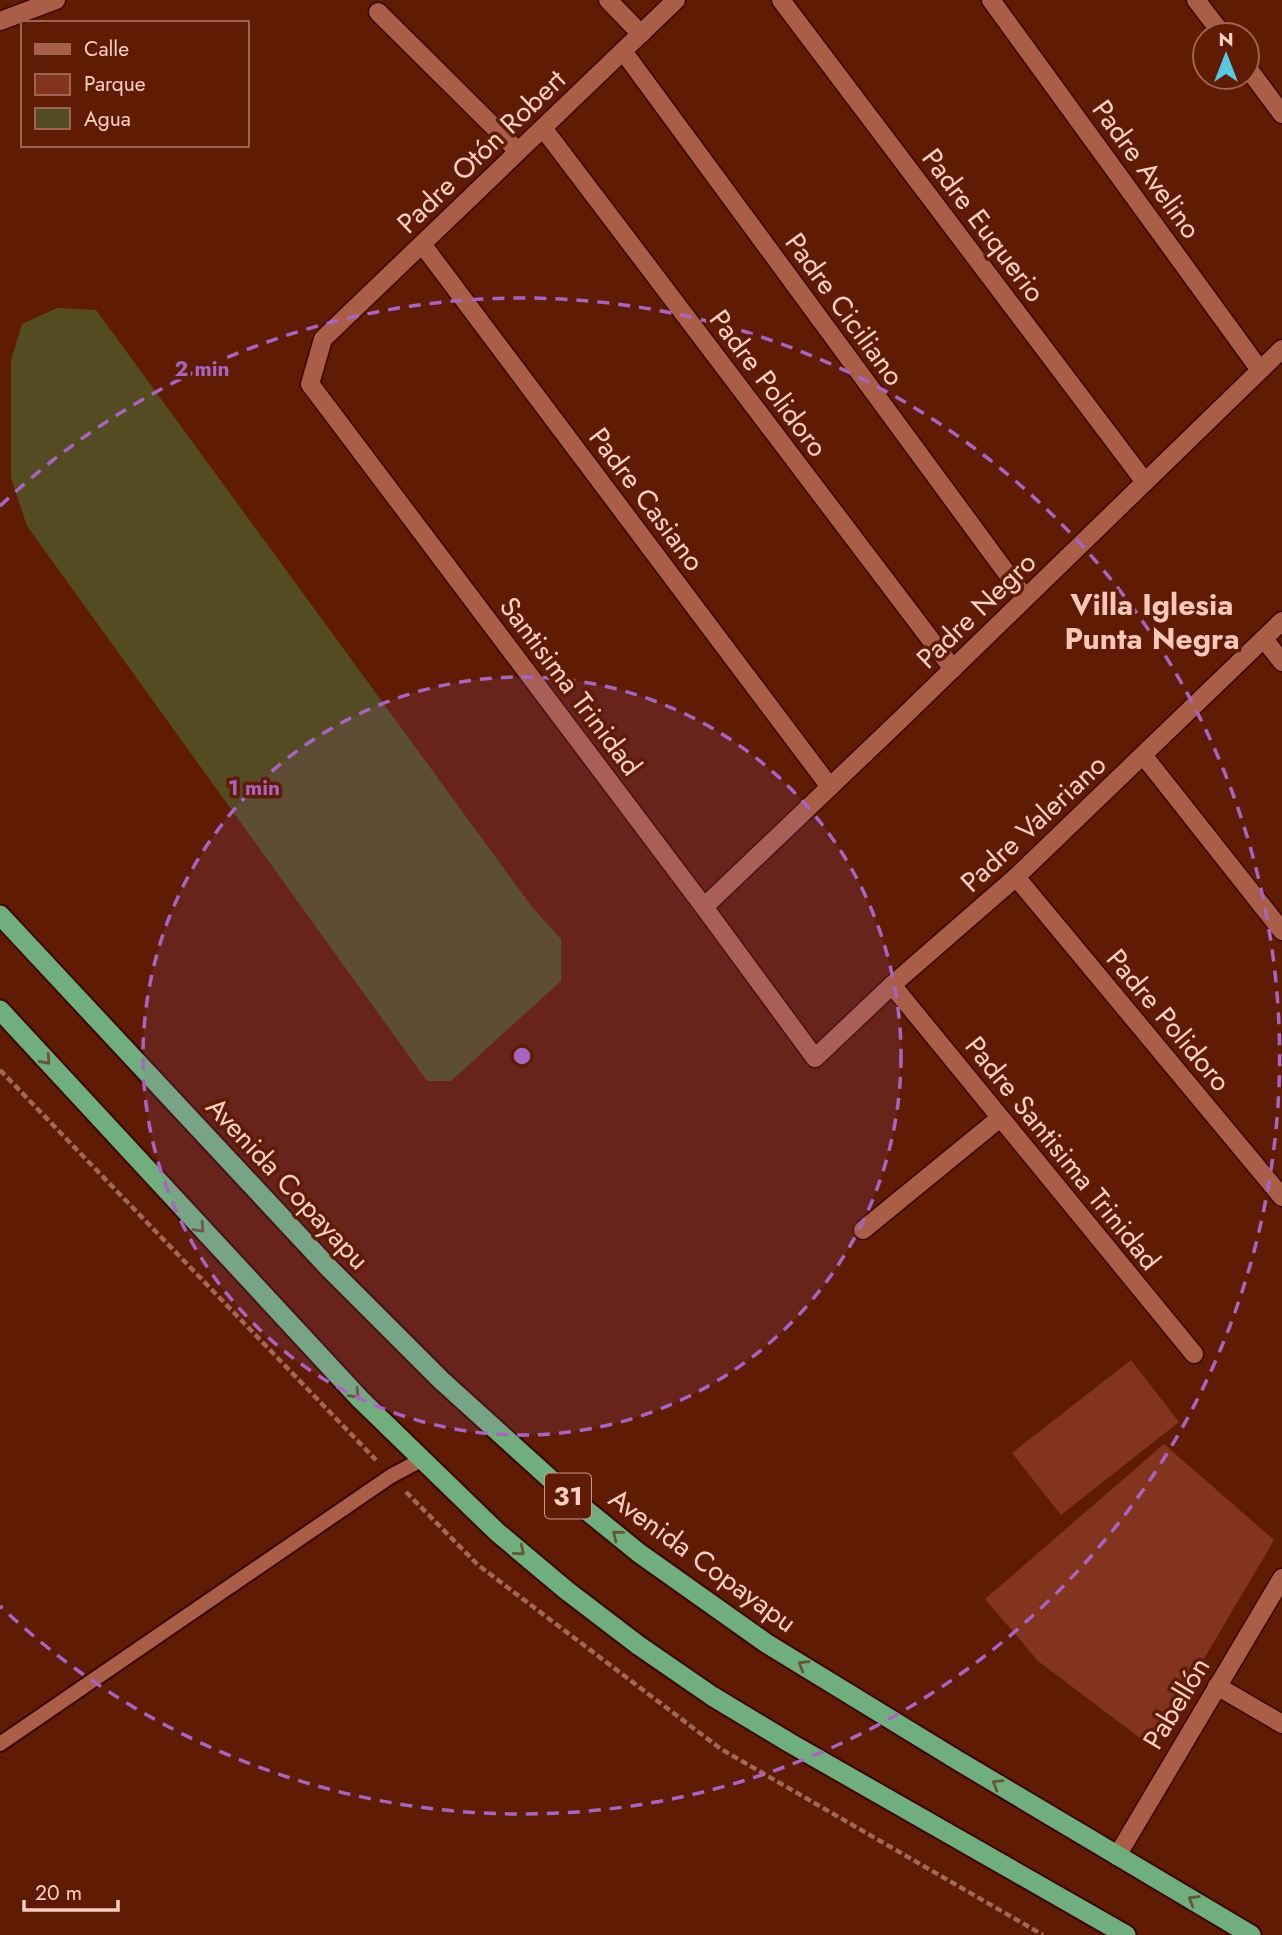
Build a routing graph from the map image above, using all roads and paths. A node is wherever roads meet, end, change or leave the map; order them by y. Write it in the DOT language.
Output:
graph roads {
  1 [pos="56,0"];
  2 [pos="608,0"];
  3 [pos="676,0"];
  4 [pos="781,0"];
  5 [pos="990,0"];
  6 [pos="1196,0"];
  7 [pos="378,12"];
  8 [pos="0,21"];
  9 [pos="1212,21"];
  10 [pos="641,34"];
  11 [pos="623,51"];
  12 [pos="1261,86"];
  13 [pos="1282,114"];
  14 [pos="543,128"];
  15 [pos="518,151"];
  16 [pos="422,244"];
  17 [pos="323,339"];
  18 [pos="1282,349"];
  19 [pos="1261,370"];
  20 [pos="1145,482"];
  21 [pos="1025,598"];
  22 [pos="1282,621"];
  23 [pos="1264,639"];
  24 [pos="1282,662"];
  25 [pos="953,669"];
  26 [pos="1143,755"];
  27 [pos="830,787"];
  28 [pos="1016,877"];
  29 [pos="704,907"];
  30 [pos="0,915"];
  31 [pos="1282,931"];
  32 [pos="892,985"];
  33 [pos="0,1010"];
  34 [pos="815,1058"];
  35 [pos="1000,1118"];
  36 [pos="1282,1197"];
  37 [pos="863,1230"];
  38 [pos="1194,1354"];
  39 [pos="421,1460"];
  40 [pos="1282,1578"];
  41 [pos="1217,1686"];
  42 [pos="1282,1724"];
  43 [pos="0,1744"];
  44 [pos="1117,1856"];
  45 [pos="1126,1935"];
  46 [pos="1251,1935"];
  1 -- 8 [label="street"];
  2 -- 10 [label="street"];
  3 -- 10 [label="street, Padre Otón Robert"];
  4 -- 20 [label="street, Padre Euquerio"];
  5 -- 19 [label="street, Padre Avelino"];
  6 -- 9 [label="street"];
  7 -- 15 [label="street"];
  10 -- 11 [label="street, Padre Otón Robert"];
  11 -- 14 [label="street, Padre Otón Robert"];
  11 -- 21 [label="street, Padre Ciciliano"];
  12 -- 13 [label="street"];
  14 -- 15 [label="street, Padre Otón Robert"];
  14 -- 25 [label="street, Padre Polidoro"];
  15 -- 16 [label="street, Padre Otón Robert"];
  16 -- 17 [label="street, Padre Otón Robert"];
  16 -- 27 [label="street, Padre Casiano"];
  17 -- 29 [label="street, Santisima Trinidad"];
  18 -- 19 [label="street, Padre Negro"];
  19 -- 20 [label="street, Padre Negro"];
  20 -- 21 [label="street, Padre Negro"];
  21 -- 25 [label="street, Padre Negro"];
  22 -- 23 [label="street, Padre Valeriano"];
  23 -- 24 [label="street"];
  23 -- 26 [label="street, Padre Valeriano"];
  25 -- 27 [label="street, Padre Negro"];
  26 -- 28 [label="street, Padre Valeriano"];
  26 -- 31 [label="street"];
  27 -- 29 [label="street, Padre Negro"];
  28 -- 32 [label="street, Padre Valeriano"];
  28 -- 36 [label="street, Padre Polidoro"];
  29 -- 34 [label="street, Santisima Trinidad"];
  44 -- 30 [label="highway, Avenida Copayapu / 31, one-way"];
  32 -- 34 [label="street, Padre Valeriano"];
  32 -- 35 [label="street, Padre Santisima Trinidad"];
  33 -- 39 [label="highway, 31, one-way"];
  35 -- 37 [label="street"];
  35 -- 38 [label="street, Padre Santisima Trinidad"];
  39 -- 43 [label="lane"];
  39 -- 45 [label="highway, 31, one-way"];
  40 -- 41 [label="street, Pabellón"];
  41 -- 42 [label="street"];
  41 -- 44 [label="street, Pabellón"];
  46 -- 44 [label="highway, Avenida Copayapu / 31, one-way"];
}
